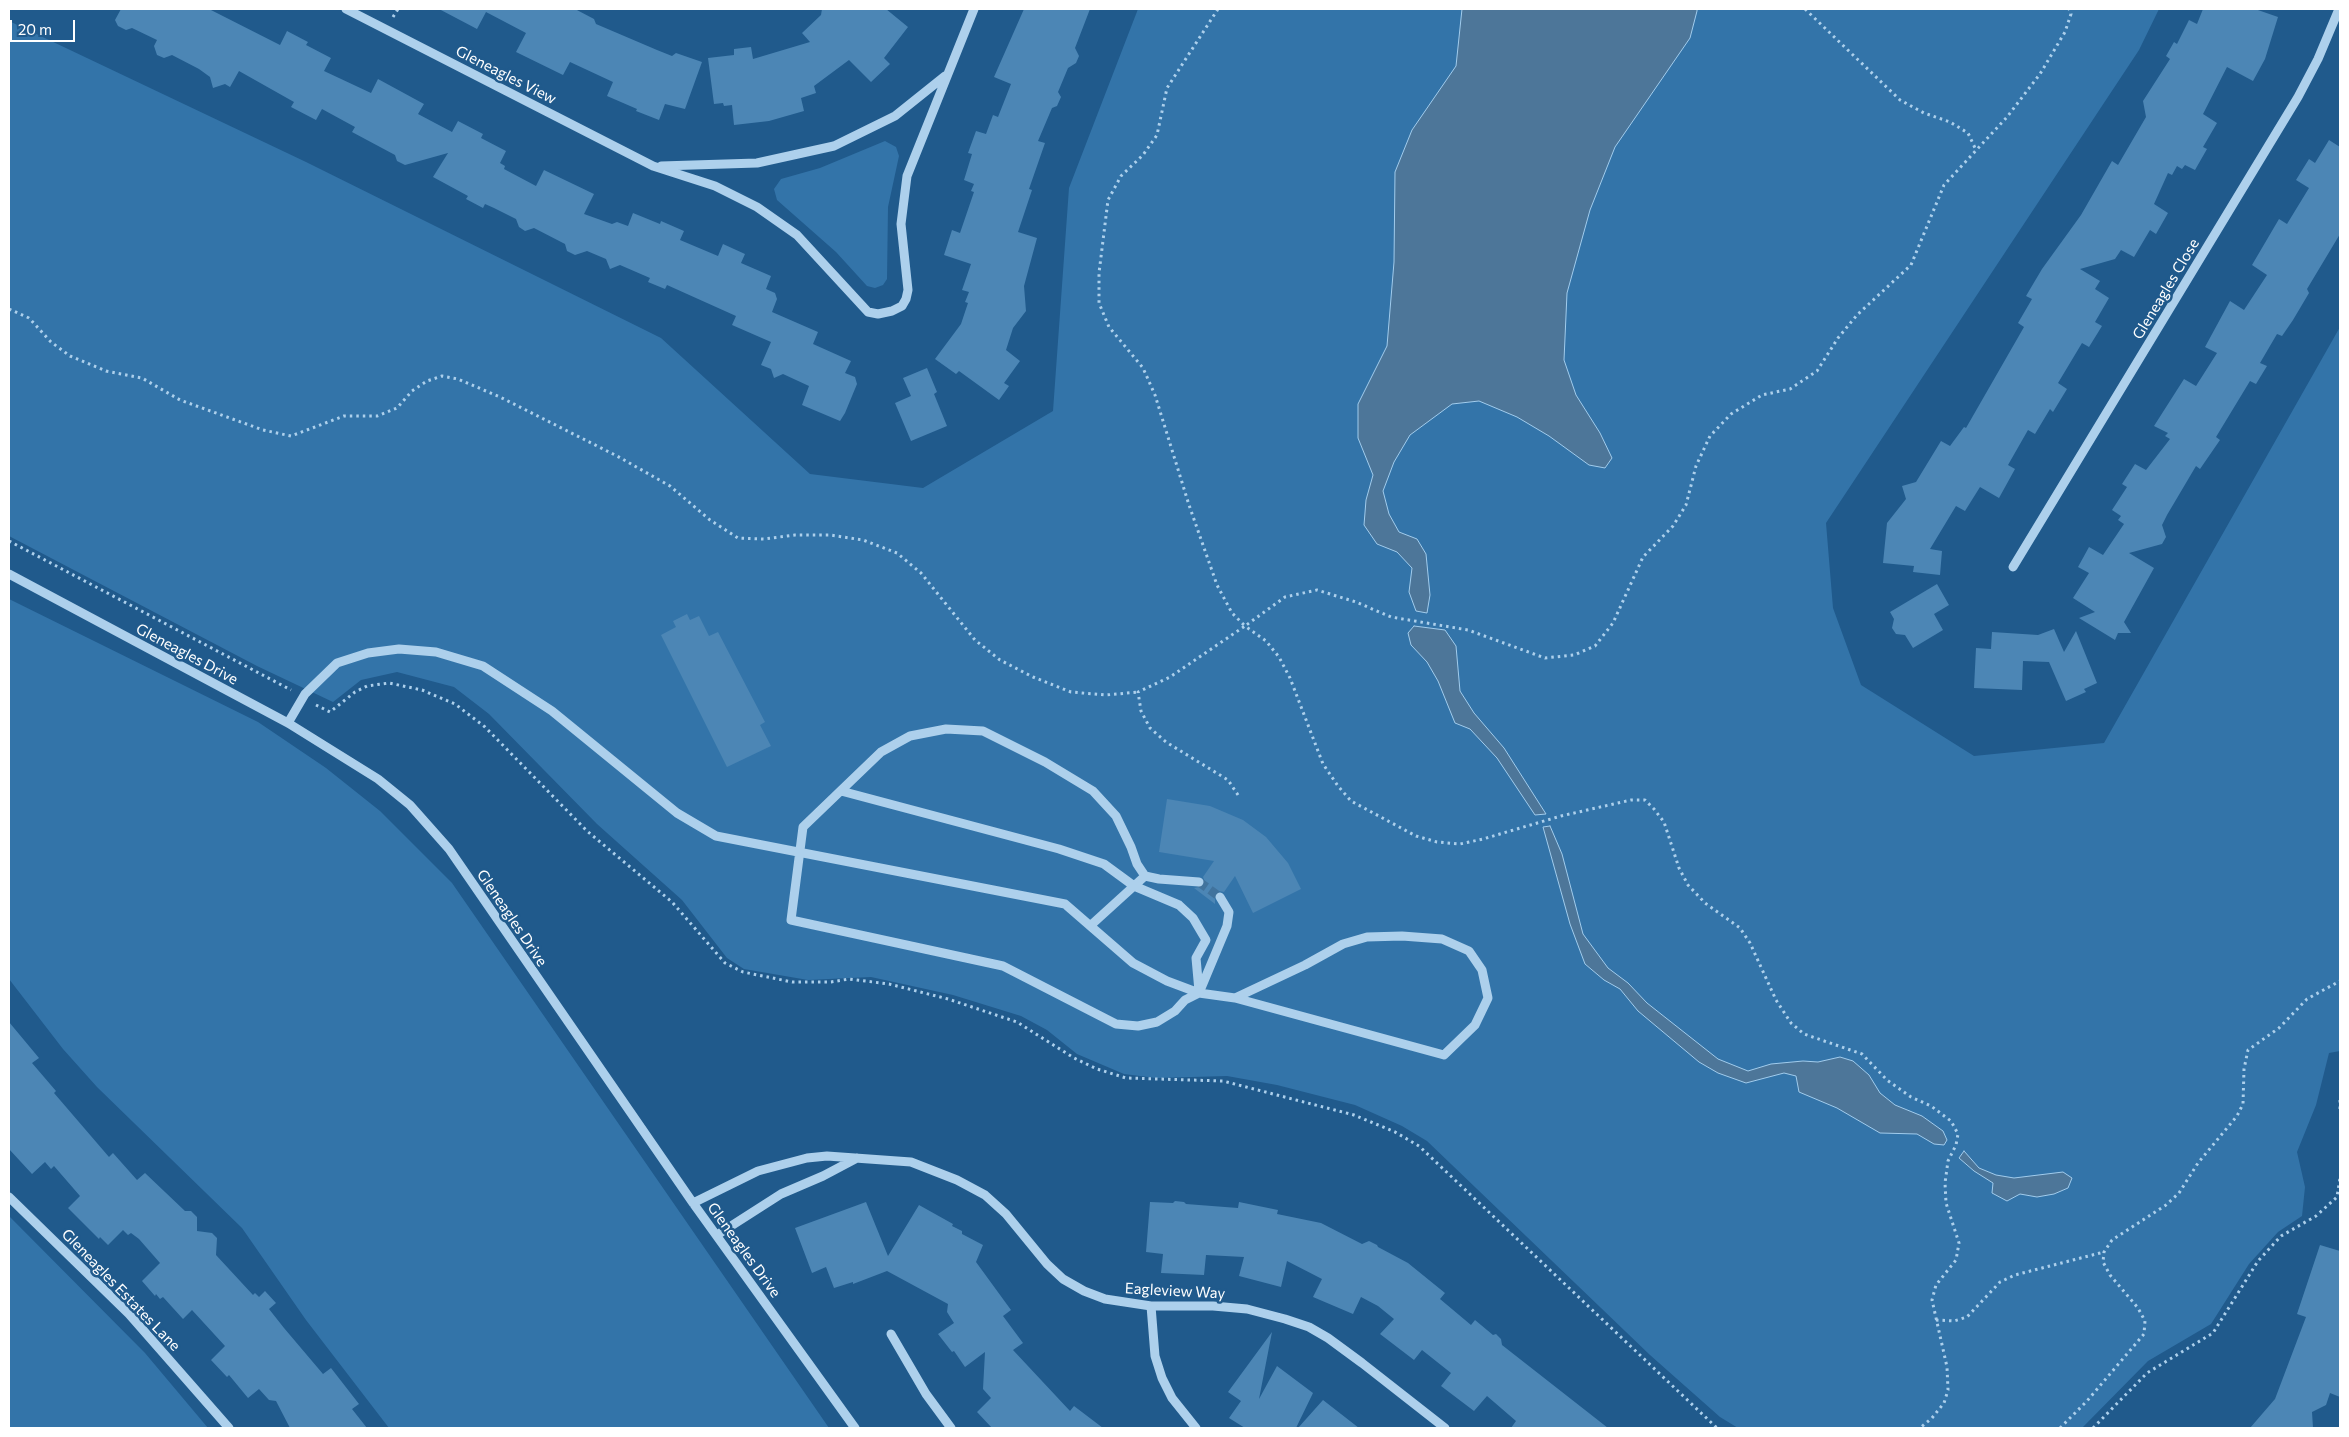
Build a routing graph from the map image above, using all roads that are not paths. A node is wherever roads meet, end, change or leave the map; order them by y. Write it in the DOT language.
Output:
graph roads {
  1 [pos="346,9"];
  2 [pos="974,9"];
  3 [pos="2339,9"];
  4 [pos="2338,18"];
  5 [pos="945,75"];
  6 [pos="653,166"];
  7 [pos="2013,567"];
  8 [pos="9,574"];
  9 [pos="288,723"];
  10 [pos="841,791"];
  11 [pos="800,852"];
  12 [pos="1145,876"];
  13 [pos="1199,882"];
  14 [pos="1134,886"];
  15 [pos="1220,897"];
  16 [pos="1090,926"];
  17 [pos="1199,993"];
  18 [pos="1235,998"];
  19 [pos="857,1158"];
  20 [pos="9,1197"];
  21 [pos="693,1203"];
  22 [pos="717,1235"];
  23 [pos="1151,1306"];
  24 [pos="891,1334"];
  25 [pos="229,1428"];
  26 [pos="856,1428"];
  27 [pos="951,1428"];
  28 [pos="1196,1428"];
  29 [pos="1444,1428"];
  1 -- 6 [label="street, Gleneagles View"];
  2 -- 5 [label="street, Gleneagles View"];
  3 -- 4 [label="street, Gleneagles Close"];
  4 -- 7 [label="street, Gleneagles Close"];
  5 -- 6 [label="street, Gleneagles View"];
  5 -- 6 [label="street, Gleneagles View"];
  8 -- 9 [label="street, Gleneagles Drive"];
  9 -- 11 [label="street"];
  9 -- 21 [label="street, Gleneagles Drive"];
  10 -- 11 [label="street"];
  10 -- 12 [label="street"];
  10 -- 14 [label="street"];
  11 -- 16 [label="street"];
  11 -- 17 [label="street"];
  12 -- 13 [label="street"];
  12 -- 14 [label="street"];
  14 -- 16 [label="street"];
  14 -- 17 [label="street"];
  15 -- 17 [label="street"];
  16 -- 17 [label="street"];
  17 -- 18 [label="street"];
  18 -- 18 [label="street"];
  19 -- 21 [label="street, Eagleview Way"];
  19 -- 22 [label="street"];
  19 -- 23 [label="street, Eagleview Way"];
  20 -- 25 [label="street, Gleneagles Estates Lane"];
  21 -- 22 [label="street, Gleneagles Drive"];
  22 -- 26 [label="street, Gleneagles Drive"];
  23 -- 28 [label="street"];
  23 -- 29 [label="street, Eagleview Way"];
  24 -- 27 [label="street"];
}
